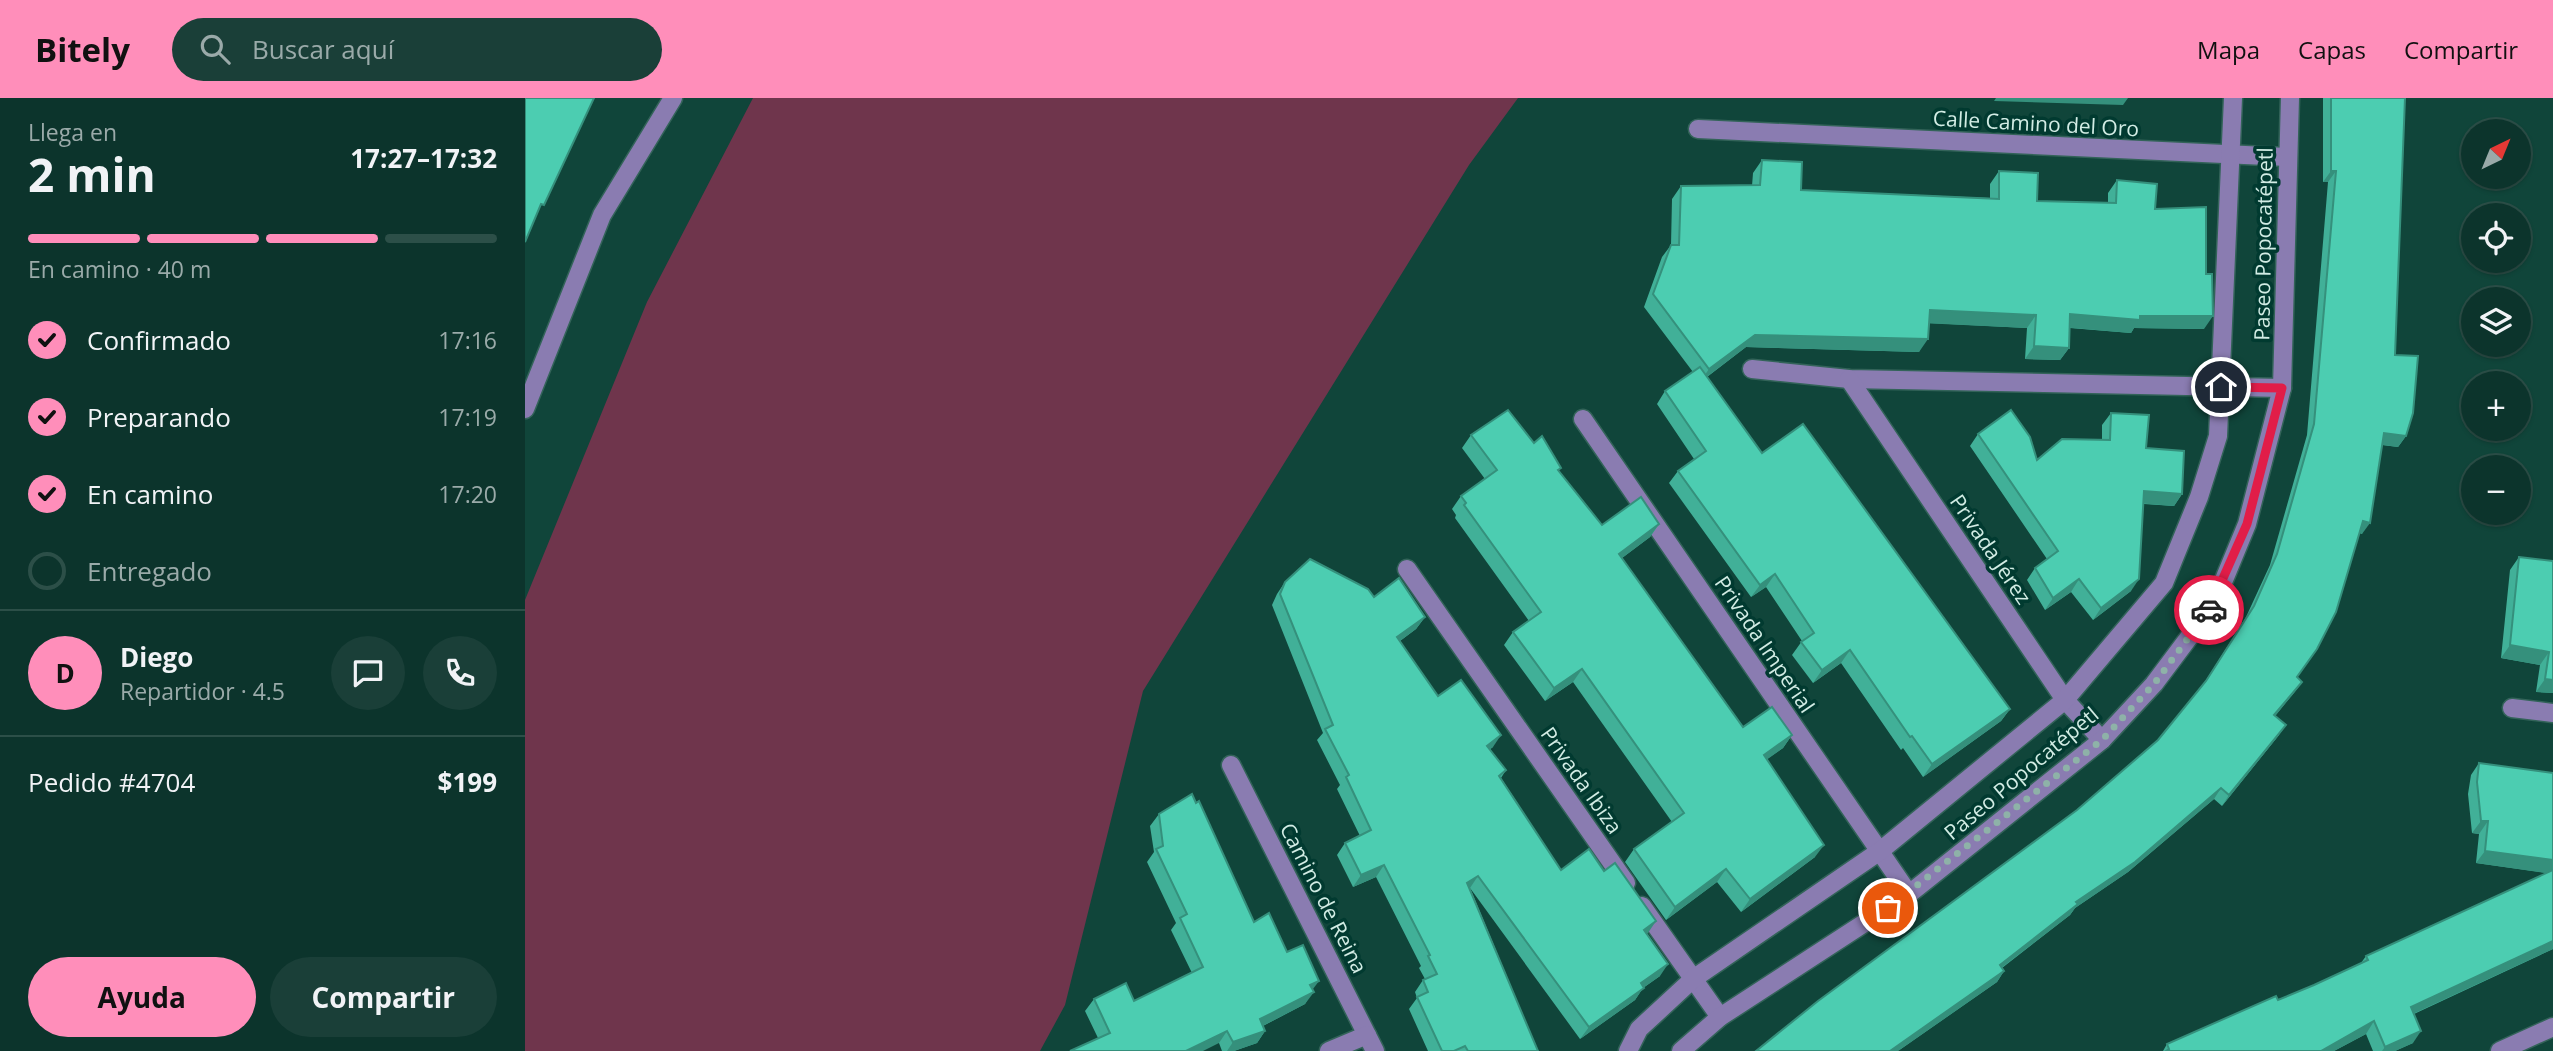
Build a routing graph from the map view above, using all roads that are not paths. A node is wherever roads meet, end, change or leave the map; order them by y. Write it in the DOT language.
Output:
graph roads {
  1 [pos="673,98"];
  2 [pos="2233,98"];
  3 [pos="2290,98"];
  4 [pos="1698,129"];
  5 [pos="2229,156"];
  6 [pos="2287,157"];
  7 [pos="1752,369"];
  8 [pos="1849,379"];
  9 [pos="2221,387"];
  10 [pos="2282,388"];
  11 [pos="525,409"];
  12 [pos="1583,419"];
  13 [pos="1407,569"];
  14 [pos="2065,701"];
  15 [pos="2512,709"];
  16 [pos="2553,713"];
  17 [pos="2102,740"];
  18 [pos="1231,765"];
  19 [pos="1880,851"];
  20 [pos="1909,894"];
  21 [pos="1693,979"];
  22 [pos="1720,1017"];
  23 [pos="2553,1027"];
  24 [pos="1371,1043"];
  25 [pos="1329,1051"];
  26 [pos="1628,1051"];
  27 [pos="1681,1051"];
  28 [pos="2500,1051"];
  1 -- 11 [label="street"];
  2 -- 5 [label="street, Paseo Popocatépetl"];
  3 -- 6 [label="street, Paseo Popocatépetl"];
  4 -- 5 [label="street, Calle Camino del Oro"];
  5 -- 6 [label="street, Calle Camino del Oro"];
  5 -- 9 [label="street, Paseo Popocatépetl"];
  6 -- 10 [label="street, Paseo Popocatépetl"];
  7 -- 8 [label="street"];
  8 -- 9 [label="street"];
  8 -- 14 [label="street, Privada Jérez"];
  9 -- 10 [label="street"];
  9 -- 14 [label="street, Paseo Popocatépetl"];
  10 -- 17 [label="street, Paseo Popocatépetl"];
  12 -- 19 [label="street, Privada Imperial"];
  13 -- 21 [label="street, Privada Ibiza"];
  14 -- 17 [label="street, Privada Jérez"];
  14 -- 19 [label="street, Paseo Popocatépetl"];
  15 -- 16 [label="street"];
  17 -- 20 [label="street, Paseo Popocatépetl"];
  18 -- 24 [label="street, Camino de Reina"];
  19 -- 20 [label="street, Privada Imperial"];
  19 -- 21 [label="street, Paseo Popocatépetl"];
  20 -- 22 [label="street, Paseo Popocatépetl"];
  21 -- 22 [label="street, Privada Ibiza"];
  21 -- 26 [label="street, Paseo Popocatépetl"];
  22 -- 27 [label="street, Paseo Popocatépetl"];
  23 -- 28 [label="street"];
  24 -- 25 [label="street"];
}
